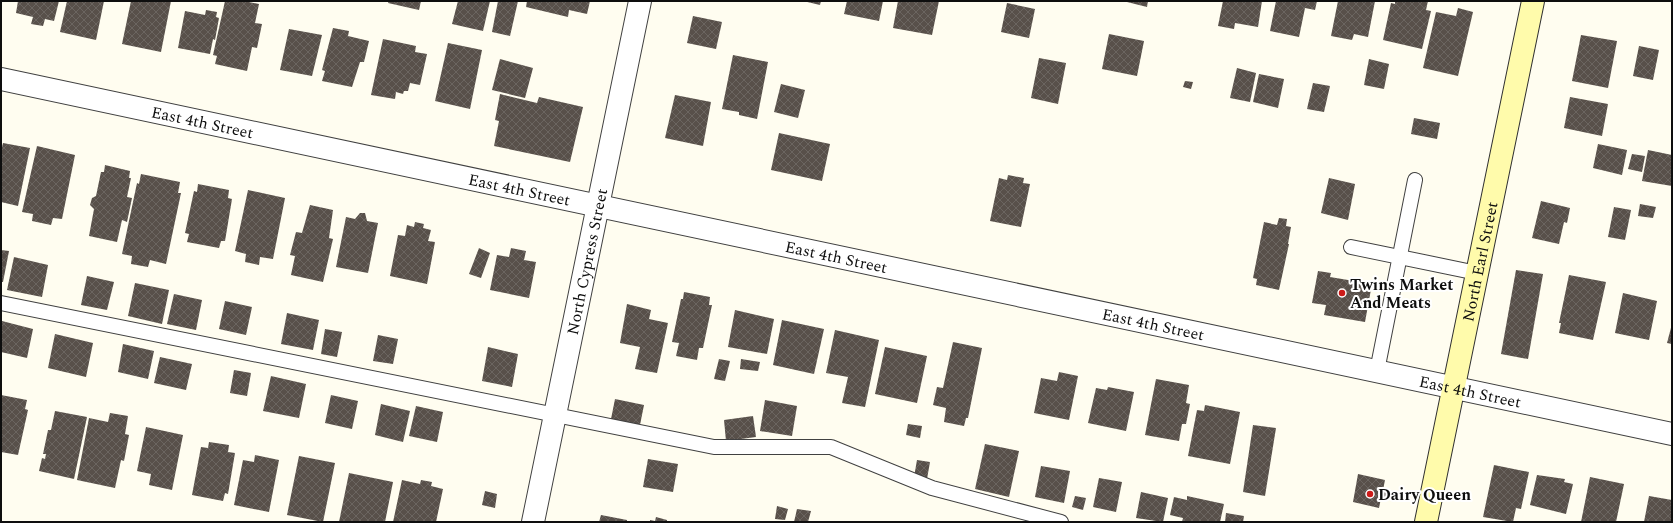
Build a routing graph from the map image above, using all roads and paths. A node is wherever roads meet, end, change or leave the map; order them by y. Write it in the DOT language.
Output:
graph roads {
  1 [pos="640,1"];
  2 [pos="1533,1"];
  3 [pos="1,79"];
  4 [pos="1415,180"];
  5 [pos="598,204"];
  6 [pos="1351,247"];
  7 [pos="1400,257"];
  8 [pos="1477,273"];
  9 [pos="1,303"];
  10 [pos="1377,371"];
  11 [pos="1454,387"];
  12 [pos="555,415"];
  13 [pos="1672,434"];
  14 [pos="533,522"];
  15 [pos="1061,522"];
  16 [pos="1426,522"];
  1 -- 5 [label="street, North Cypress Street"];
  2 -- 8 [label="street, North Earl Street"];
  3 -- 5 [label="street, East 4th Street"];
  4 -- 7 [label="lane"];
  5 -- 10 [label="street, East 4th Street"];
  5 -- 12 [label="street, North Cypress Street"];
  6 -- 7 [label="lane"];
  7 -- 8 [label="lane"];
  7 -- 10 [label="lane"];
  8 -- 11 [label="street, North Earl Street"];
  9 -- 12 [label="lane"];
  10 -- 11 [label="street, East 4th Street"];
  11 -- 13 [label="street, East 4th Street"];
  11 -- 16 [label="street, North Earl Street"];
  12 -- 14 [label="street, North Cypress Street"];
  12 -- 15 [label="lane"];
}
